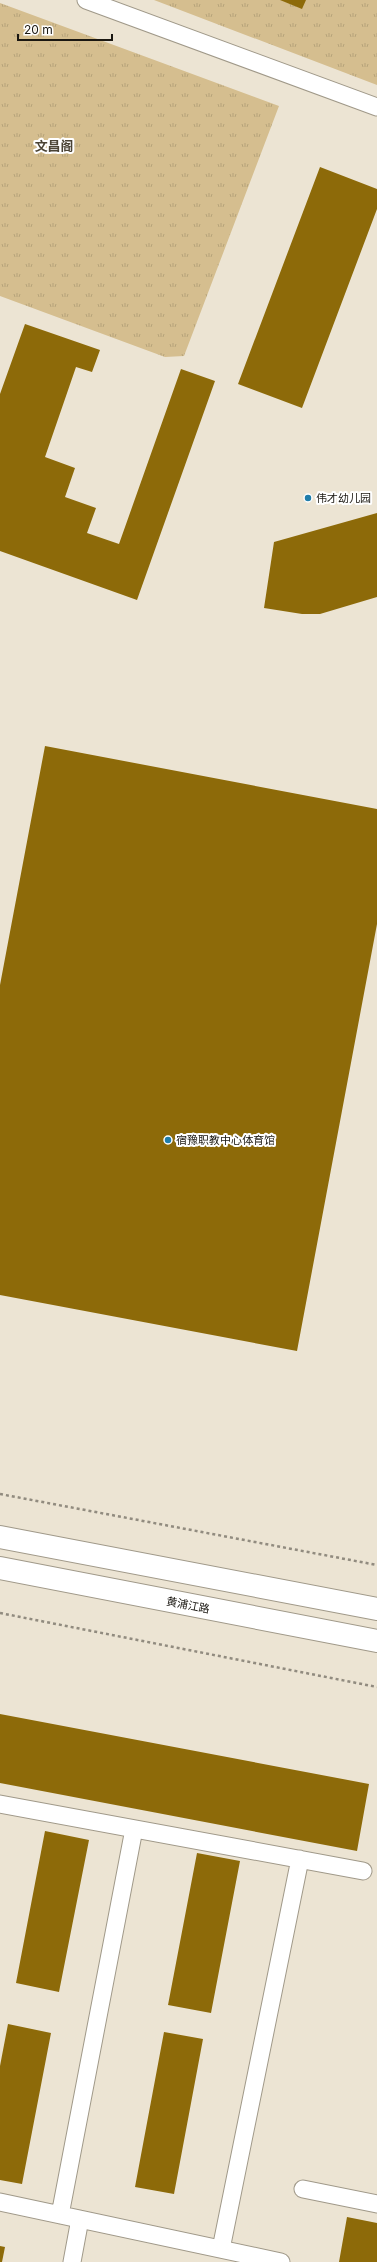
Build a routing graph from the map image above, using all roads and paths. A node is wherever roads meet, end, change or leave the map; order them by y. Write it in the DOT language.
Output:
graph roads {
  1 [pos="86,0"];
  2 [pos="377,107"];
  3 [pos="0,1494"];
  4 [pos="0,1537"];
  5 [pos="377,1565"];
  6 [pos="0,1568"];
  7 [pos="377,1608"];
  8 [pos="0,1613"];
  9 [pos="377,1641"];
  10 [pos="377,1687"];
  11 [pos="0,1804"];
  12 [pos="134,1829"];
  13 [pos="300,1859"];
  14 [pos="364,1871"];
  15 [pos="303,2189"];
  16 [pos="0,2202"];
  17 [pos="377,2204"];
  18 [pos="60,2215"];
  19 [pos="80,2219"];
  20 [pos="222,2249"];
  21 [pos="72,2262"];
  22 [pos="281,2262"];
  1 -- 2 [label="lane"];
  3 -- 5 [label="path"];
  4 -- 7 [label="street"];
  6 -- 9 [label="street, 黄浦江路"];
  8 -- 10 [label="path"];
  11 -- 12 [label="lane"];
  12 -- 13 [label="lane"];
  12 -- 18 [label="lane"];
  13 -- 14 [label="lane"];
  13 -- 20 [label="lane"];
  15 -- 17 [label="lane"];
  16 -- 18 [label="lane"];
  18 -- 19 [label="lane"];
  19 -- 20 [label="lane"];
  19 -- 21 [label="lane"];
  20 -- 22 [label="lane"];
}
